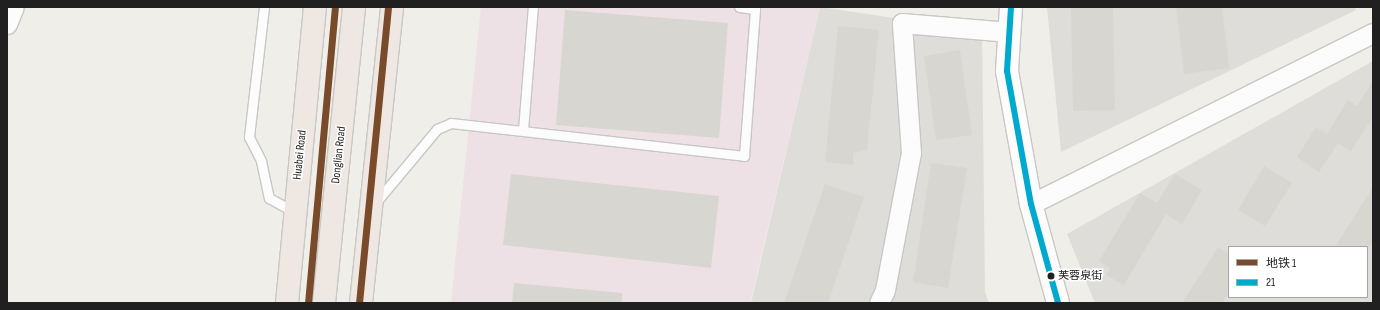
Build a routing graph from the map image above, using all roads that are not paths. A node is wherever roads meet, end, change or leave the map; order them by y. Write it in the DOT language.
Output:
graph roads {
  1 [pos="14,7"];
  2 [pos="264,7"];
  3 [pos="315,7"];
  4 [pos="354,7"];
  5 [pos="392,7"];
  6 [pos="533,7"];
  7 [pos="739,7"];
  8 [pos="1012,7"];
  9 [pos="7,24"];
  10 [pos="1010,32"];
  11 [pos="1373,33"];
  12 [pos="524,130"];
  13 [pos="1031,204"];
  14 [pos="371,207"];
  15 [pos="294,212"];
  16 [pos="287,303"];
  17 [pos="324,303"];
  18 [pos="361,303"];
  19 [pos="879,303"];
  20 [pos="1058,303"];
  1 -- 9 [label="street"];
  2 -- 15 [label="lane"];
  3 -- 15 [label="highway, Huabei Road"];
  4 -- 17 [label="highway, Donglian Road"];
  5 -- 14 [label="highway"];
  6 -- 12 [label="lane"];
  7 -- 12 [label="lane"];
  8 -- 10 [label="street"];
  10 -- 13 [label="street"];
  10 -- 19 [label="street"];
  11 -- 13 [label="street"];
  12 -- 14 [label="lane"];
  13 -- 20 [label="street"];
  14 -- 18 [label="highway"];
  15 -- 16 [label="highway, Huabei Road"];
}
